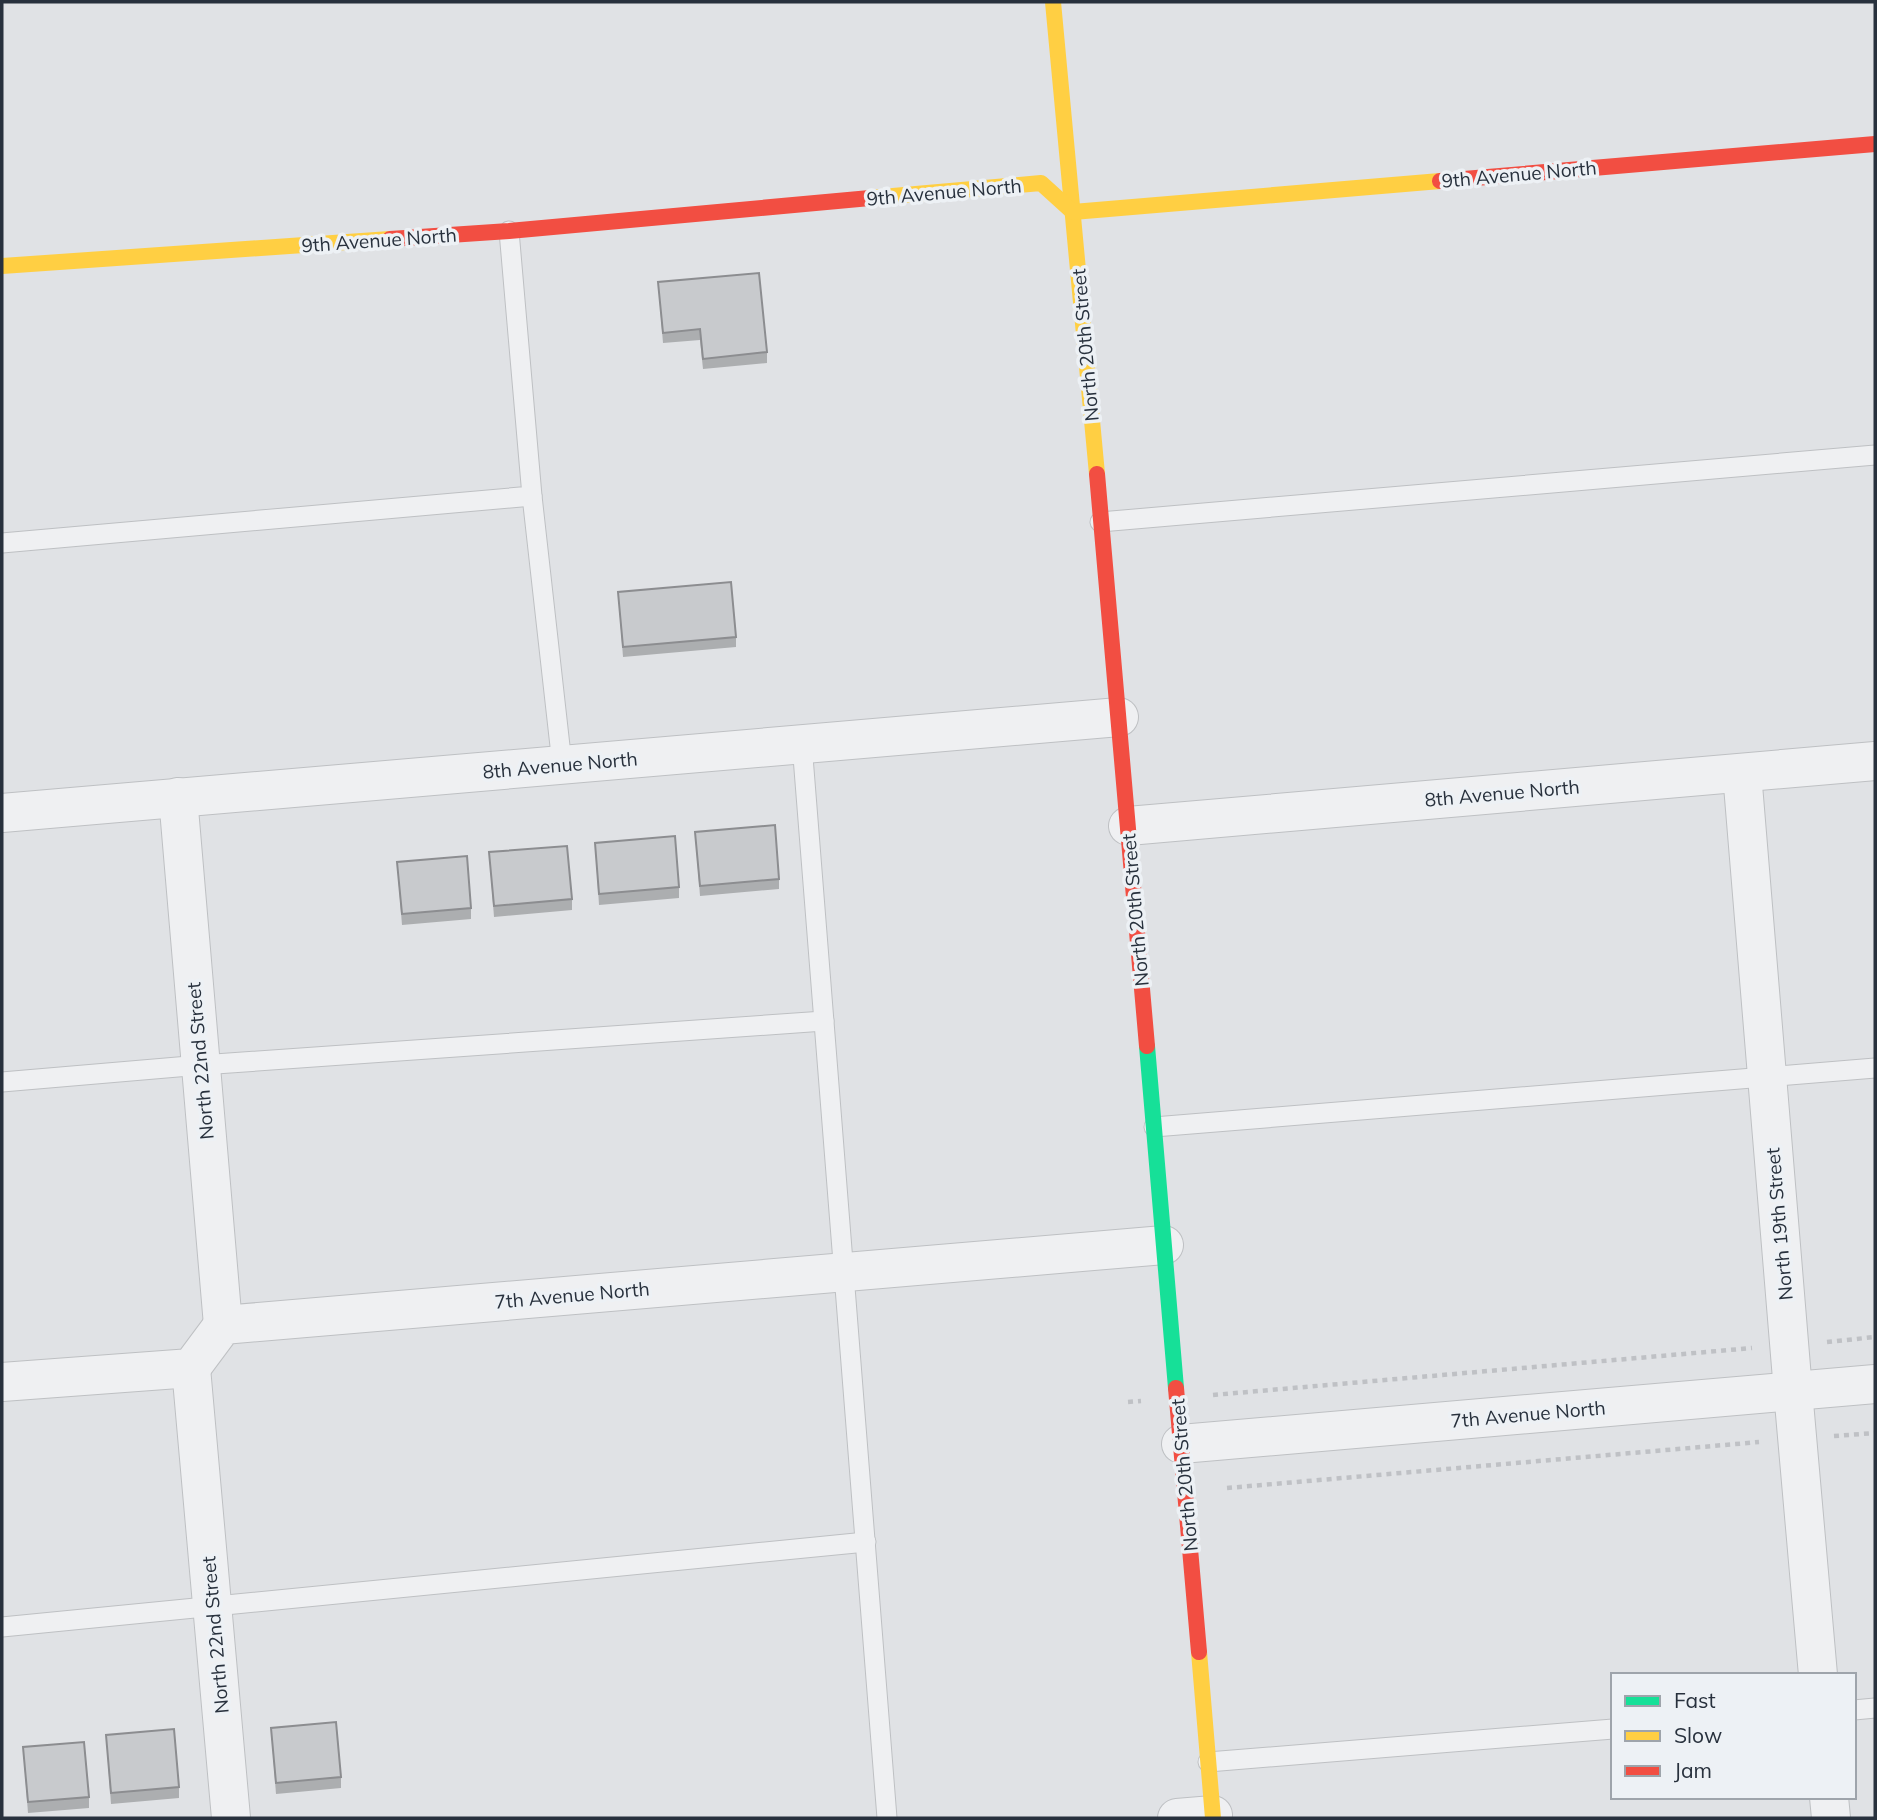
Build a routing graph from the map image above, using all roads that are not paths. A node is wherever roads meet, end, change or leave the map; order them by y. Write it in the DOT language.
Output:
graph roads {
  1 [pos="1053,2"];
  2 [pos="1875,144"];
  3 [pos="1073,212"];
  4 [pos="509,231"];
  5 [pos="2,266"];
  6 [pos="1875,455"];
  7 [pos="532,496"];
  8 [pos="1100,522"];
  9 [pos="2,543"];
  10 [pos="1119,717"];
  11 [pos="802,744"];
  12 [pos="1875,761"];
  13 [pos="562,764"];
  14 [pos="1742,772"];
  15 [pos="178,797"];
  16 [pos="2,813"];
  17 [pos="1128,826"];
  18 [pos="824,1021"];
  19 [pos="201,1065"];
  20 [pos="1875,1068"];
  21 [pos="1767,1077"];
  22 [pos="2,1082"];
  23 [pos="1154,1127"];
  24 [pos="1164,1245"];
  25 [pos="845,1272"];
  26 [pos="222,1325"];
  27 [pos="191,1368"];
  28 [pos="2,1382"];
  29 [pos="1875,1384"];
  30 [pos="1793,1391"];
  31 [pos="1181,1444"];
  32 [pos="866,1542"];
  33 [pos="213,1608"];
  34 [pos="2,1628"];
  35 [pos="1818,1673"];
  36 [pos="1875,1708"];
  37 [pos="1856,1710"];
  38 [pos="1611,1729"];
  39 [pos="1208,1762"];
  40 [pos="1829,1799"];
  41 [pos="1201,1817"];
  42 [pos="231,1818"];
  43 [pos="887,1818"];
  44 [pos="1831,1818"];
  1 -- 3 [label="street, North 20th Street"];
  2 -- 3 [label="street, 9th Avenue North"];
  3 -- 4 [label="street, 9th Avenue North"];
  3 -- 8 [label="street, North 20th Street"];
  4 -- 5 [label="street, 9th Avenue North"];
  4 -- 7 [label="lane"];
  6 -- 8 [label="lane"];
  7 -- 9 [label="lane"];
  7 -- 13 [label="lane"];
  8 -- 10 [label="street, North 20th Street"];
  10 -- 11 [label="street, 8th Avenue North"];
  10 -- 17 [label="street, North 20th Street"];
  11 -- 13 [label="street, 8th Avenue North"];
  11 -- 18 [label="lane"];
  12 -- 14 [label="street, 8th Avenue North"];
  13 -- 15 [label="street, 8th Avenue North"];
  14 -- 17 [label="street, 8th Avenue North"];
  14 -- 21 [label="street, North 19th Street"];
  15 -- 16 [label="street, 8th Avenue North"];
  15 -- 19 [label="street, North 22nd Street"];
  17 -- 23 [label="street, North 20th Street"];
  18 -- 19 [label="lane"];
  18 -- 25 [label="lane"];
  19 -- 22 [label="lane"];
  19 -- 26 [label="street, North 22nd Street"];
  20 -- 21 [label="lane"];
  21 -- 23 [label="lane"];
  21 -- 30 [label="street, North 19th Street"];
  23 -- 24 [label="street, North 20th Street"];
  24 -- 25 [label="street, 7th Avenue North"];
  24 -- 31 [label="street, North 20th Street"];
  25 -- 26 [label="street, 7th Avenue North"];
  25 -- 32 [label="lane"];
  26 -- 27 [label="street"];
  27 -- 28 [label="street"];
  27 -- 33 [label="street, North 22nd Street"];
  29 -- 30 [label="street, 7th Avenue North"];
  30 -- 31 [label="street, 7th Avenue North"];
  30 -- 35 [label="street, North 19th Street"];
  31 -- 39 [label="street, North 20th Street"];
  32 -- 33 [label="lane"];
  32 -- 43 [label="lane"];
  33 -- 34 [label="lane"];
  33 -- 42 [label="street, North 22nd Street"];
  36 -- 37 [label="lane"];
  38 -- 39 [label="lane"];
  39 -- 41 [label="street, North 20th Street"];
  40 -- 44 [label="street"];
}
